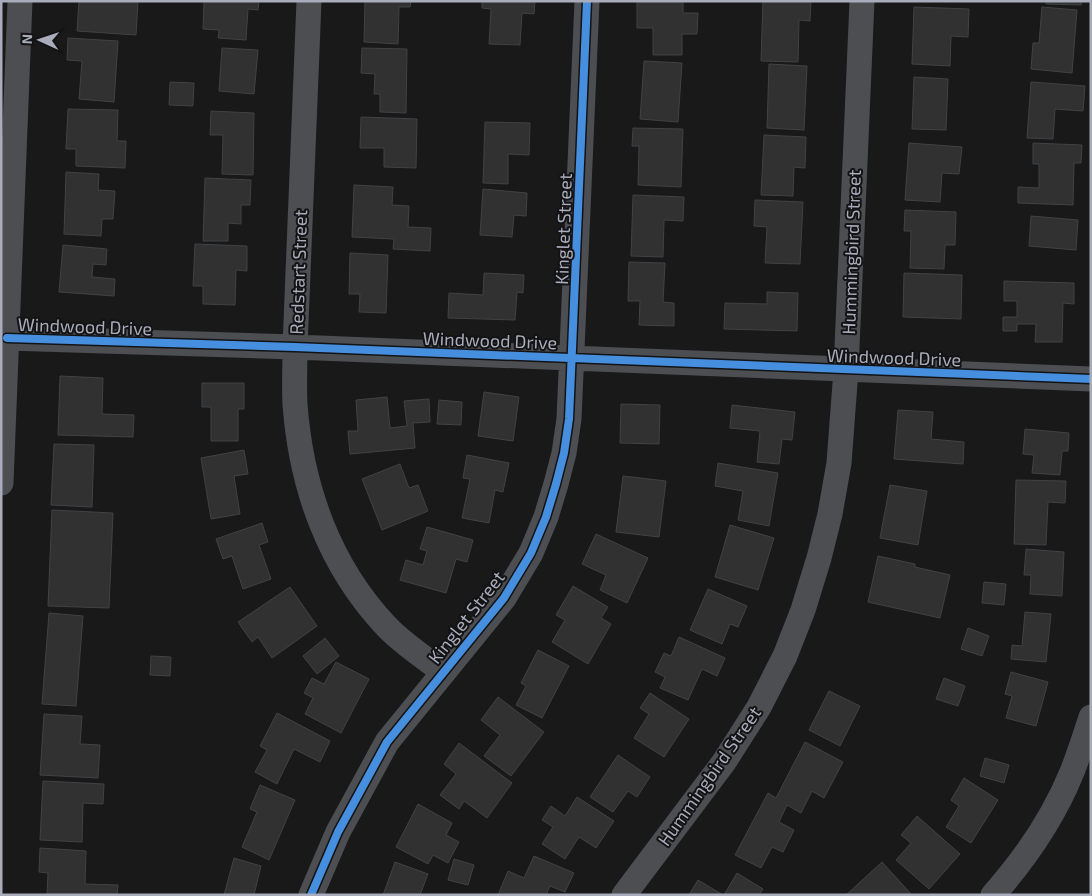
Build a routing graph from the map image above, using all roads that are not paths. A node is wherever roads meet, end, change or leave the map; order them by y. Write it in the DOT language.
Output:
graph roads {
  1 [pos="20,1"];
  2 [pos="309,1"];
  3 [pos="587,1"];
  4 [pos="862,1"];
  5 [pos="7,338"];
  6 [pos="295,347"];
  7 [pos="572,358"];
  8 [pos="846,370"];
  9 [pos="1091,379"];
  10 [pos="1,483"];
  11 [pos="443,672"];
  12 [pos="1091,717"];
  13 [pos="311,895"];
  14 [pos="624,895"];
  15 [pos="993,895"];
  1 -- 5 [label="street"];
  2 -- 6 [label="street, Redstart Street"];
  3 -- 7 [label="street, Kinglet Street"];
  4 -- 8 [label="street, Hummingbird Street"];
  5 -- 6 [label="street, Windwood Drive"];
  5 -- 10 [label="street"];
  6 -- 7 [label="street, Windwood Drive"];
  6 -- 11 [label="street, Redstart Street"];
  7 -- 8 [label="street, Windwood Drive"];
  7 -- 11 [label="street, Kinglet Street"];
  8 -- 9 [label="street, Windwood Drive"];
  8 -- 14 [label="street, Hummingbird Street"];
  11 -- 13 [label="street, Kinglet Street"];
  12 -- 15 [label="street"];
}
